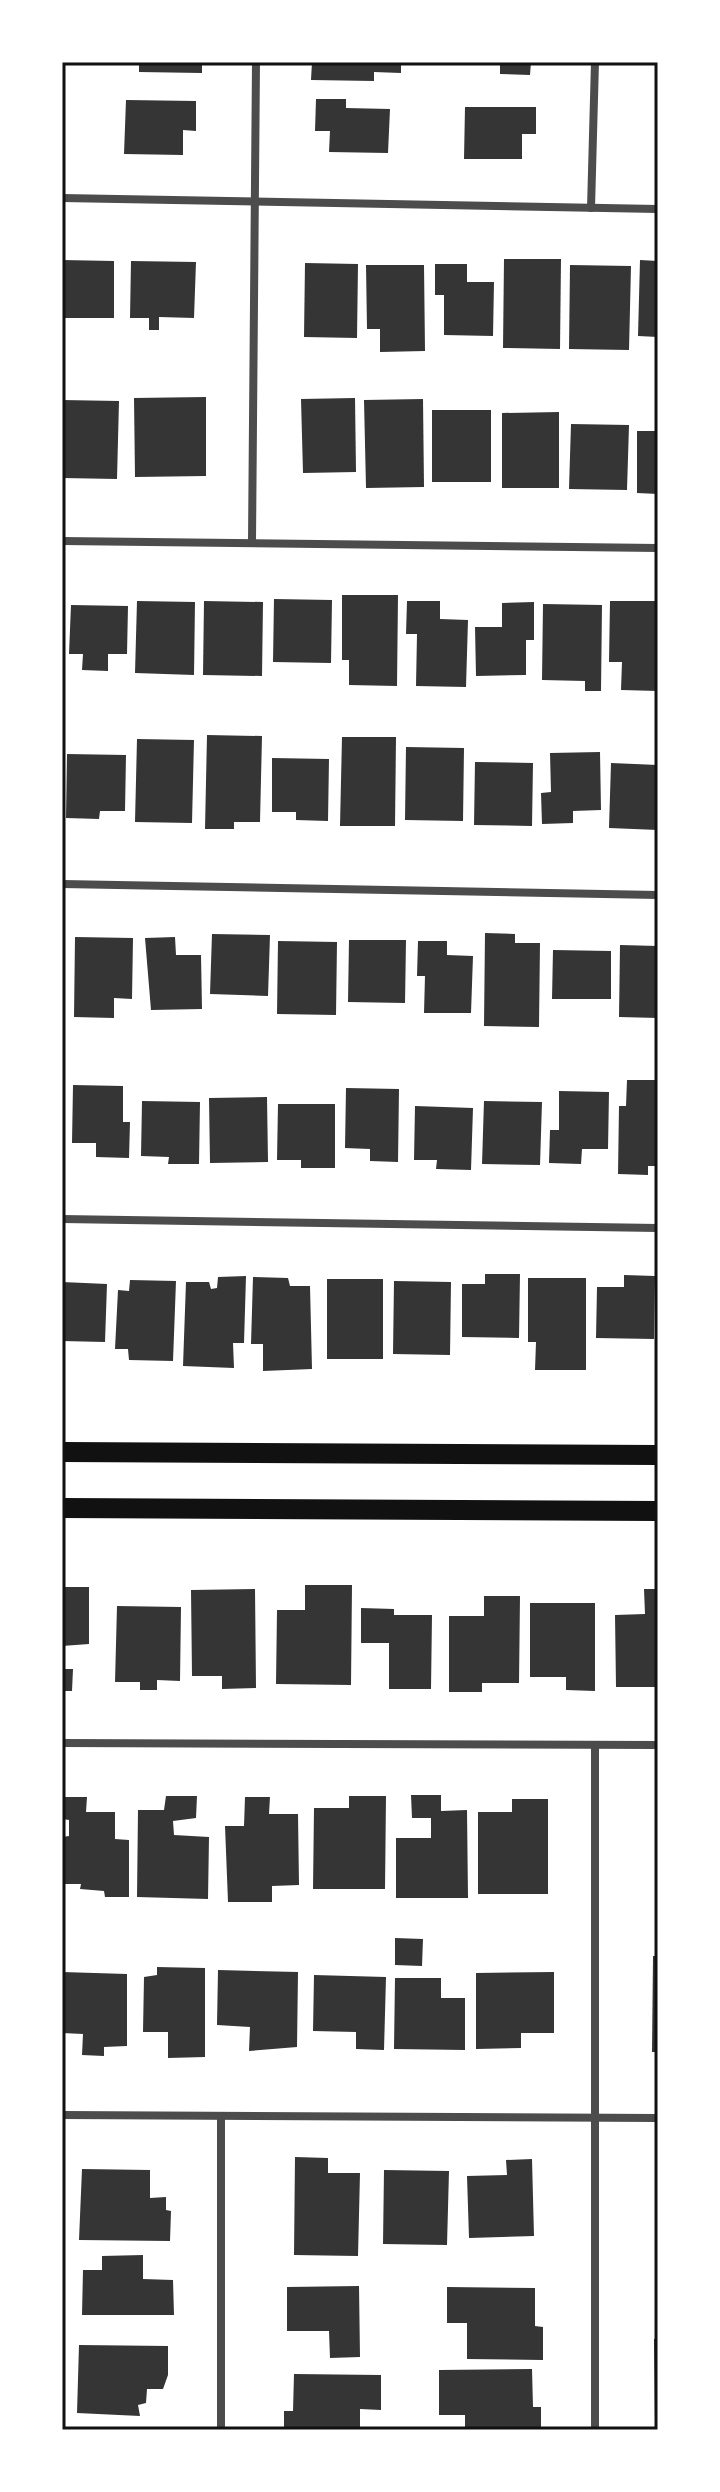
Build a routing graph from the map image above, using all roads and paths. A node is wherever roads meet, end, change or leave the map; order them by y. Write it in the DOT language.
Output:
graph roads {
  1 [pos="256,62"];
  2 [pos="595,62"];
  3 [pos="62,198"];
  4 [pos="256,203"];
  5 [pos="591,208"];
  6 [pos="658,209"];
  7 [pos="62,541"];
  8 [pos="252,542"];
  9 [pos="658,548"];
  10 [pos="62,884"];
  11 [pos="658,895"];
  12 [pos="62,1219"];
  13 [pos="658,1228"];
  14 [pos="62,1452"];
  15 [pos="658,1455"];
  16 [pos="62,1508"];
  17 [pos="658,1511"];
  18 [pos="62,1743"];
  19 [pos="595,1745"];
  20 [pos="658,1745"];
  21 [pos="62,2115"];
  22 [pos="221,2117"];
  23 [pos="593,2118"];
  24 [pos="658,2118"];
  25 [pos="221,2430"];
  26 [pos="595,2430"];
  1 -- 4 [label="street"];
  2 -- 5 [label="street"];
  3 -- 4 [label="street"];
  4 -- 5 [label="street"];
  4 -- 8 [label="street"];
  5 -- 6 [label="street"];
  7 -- 8 [label="street"];
  8 -- 9 [label="street"];
  10 -- 11 [label="street"];
  12 -- 13 [label="street"];
  14 -- 15 [label="main road"];
  16 -- 17 [label="main road"];
  18 -- 19 [label="street"];
  19 -- 20 [label="street"];
  19 -- 23 [label="street"];
  21 -- 22 [label="street"];
  22 -- 23 [label="street"];
  22 -- 25 [label="street"];
  23 -- 24 [label="street"];
  23 -- 26 [label="street"];
}
